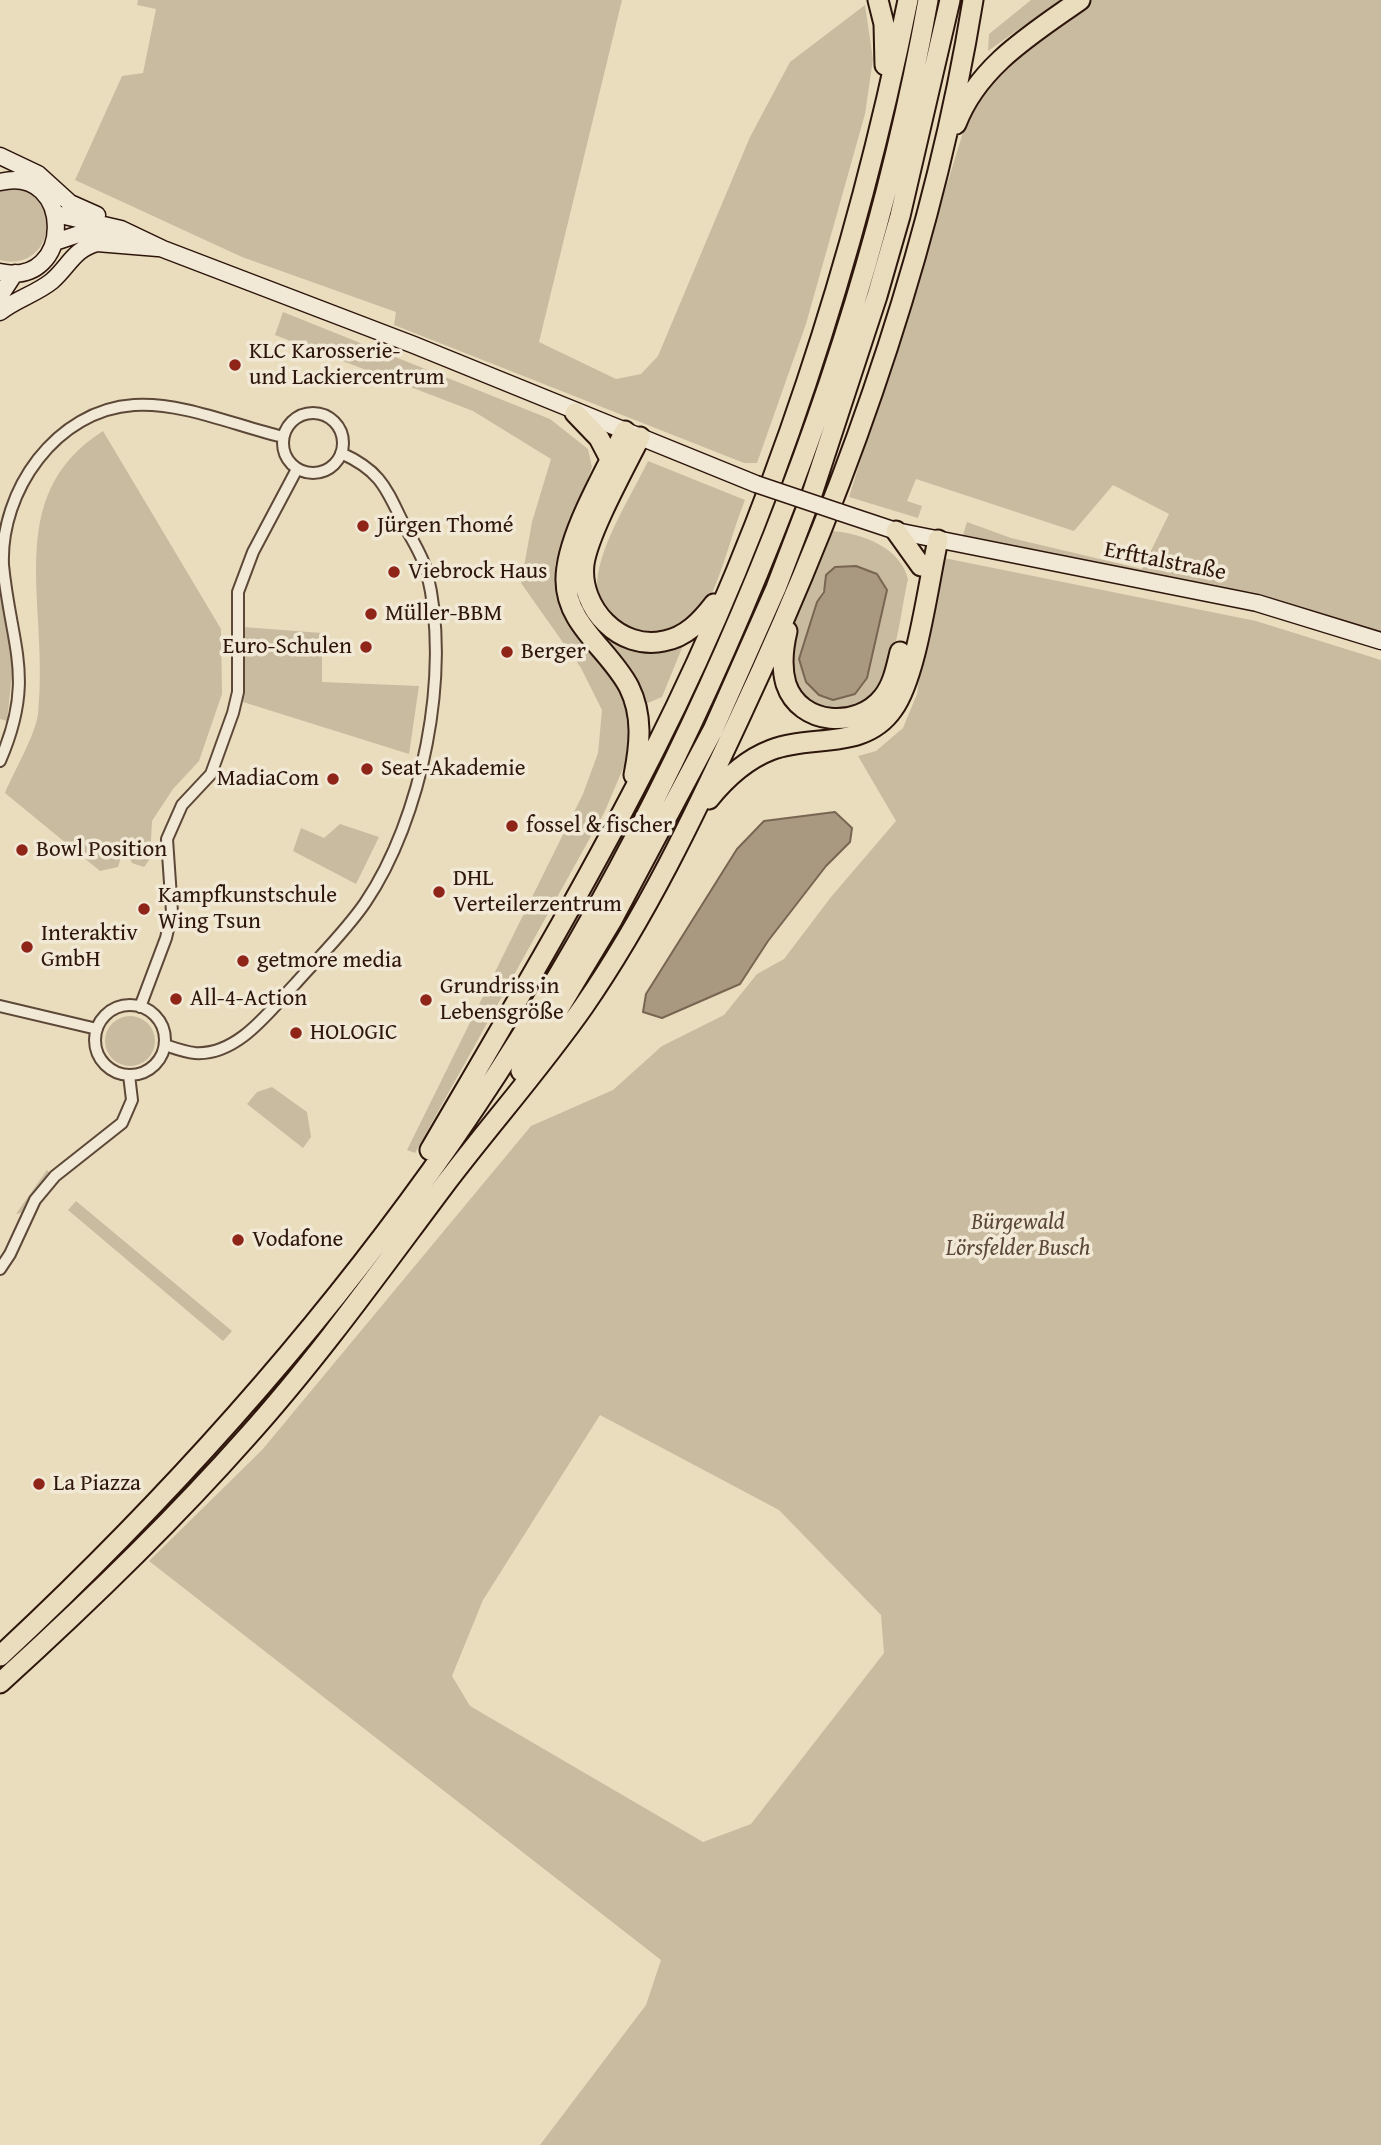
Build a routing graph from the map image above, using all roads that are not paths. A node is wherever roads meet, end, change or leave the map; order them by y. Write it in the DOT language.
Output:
graph roads {
  1 [pos="878,0"];
  2 [pos="908,0"];
  3 [pos="928,0"];
  4 [pos="973,0"];
  5 [pos="1080,0"];
  6 [pos="949,7"];
  7 [pos="884,104"];
  8 [pos="0,156"];
  9 [pos="2,179"];
  10 [pos="933,184"];
  11 [pos="56,214"];
  12 [pos="121,229"];
  13 [pos="55,242"];
  14 [pos="155,248"];
  15 [pos="8,272"];
  16 [pos="0,296"];
  17 [pos="0,312"];
  18 [pos="575,413"];
  19 [pos="632,434"];
  20 [pos="283,437"];
  21 [pos="341,453"];
  22 [pos="611,461"];
  23 [pos="298,469"];
  24 [pos="895,531"];
  25 [pos="933,539"];
  26 [pos="921,566"];
  27 [pos="731,580"];
  28 [pos="794,602"];
  29 [pos="1381,641"];
  30 [pos="0,761"];
  31 [pos="630,794"];
  32 [pos="693,819"];
  33 [pos="0,1006"];
  34 [pos="140,1007"];
  35 [pos="97,1029"];
  36 [pos="165,1045"];
  37 [pos="129,1075"];
  38 [pos="447,1181"];
  39 [pos="376,1241"];
  40 [pos="0,1269"];
  41 [pos="0,1656"];
  42 [pos="0,1683"];
  1 -- 7 [label="highway"];
  2 -- 7 [label="highway"];
  3 -- 39 [label="highway"];
  4 -- 10 [label="highway"];
  5 -- 10 [label="highway"];
  6 -- 10 [label="highway"];
  6 -- 38 [label="highway"];
  7 -- 27 [label="highway"];
  8 -- 12 [label="main road"];
  9 -- 11 [label="main road"];
  10 -- 28 [label="highway"];
  11 -- 12 [label="main road"];
  11 -- 13 [label="main road"];
  12 -- 14 [label="main road"];
  13 -- 14 [label="main road"];
  13 -- 15 [label="main road"];
  14 -- 17 [label="main road"];
  14 -- 18 [label="main road, Erfttalstraße"];
  15 -- 16 [label="main road"];
  18 -- 19 [label="main road, Erfttalstraße"];
  18 -- 22 [label="highway"];
  19 -- 22 [label="highway"];
  19 -- 24 [label="main road, Erfttalstraße, bridge"];
  19 -- 27 [label="highway"];
  20 -- 21 [label="street"];
  20 -- 23 [label="street"];
  20 -- 30 [label="street"];
  21 -- 23 [label="street"];
  21 -- 36 [label="street"];
  22 -- 31 [label="highway"];
  23 -- 34 [label="street"];
  24 -- 25 [label="main road, Erfttalstraße"];
  24 -- 26 [label="highway"];
  25 -- 26 [label="highway"];
  25 -- 29 [label="main road, Erfttalstraße"];
  25 -- 32 [label="highway"];
  26 -- 28 [label="highway"];
  27 -- 31 [label="highway"];
  28 -- 32 [label="highway"];
  31 -- 39 [label="highway"];
  32 -- 38 [label="highway"];
  33 -- 35 [label="street"];
  34 -- 35 [label="street"];
  34 -- 36 [label="street"];
  35 -- 37 [label="street"];
  36 -- 37 [label="street"];
  37 -- 40 [label="street"];
  38 -- 42 [label="highway"];
  39 -- 41 [label="highway"];
}
